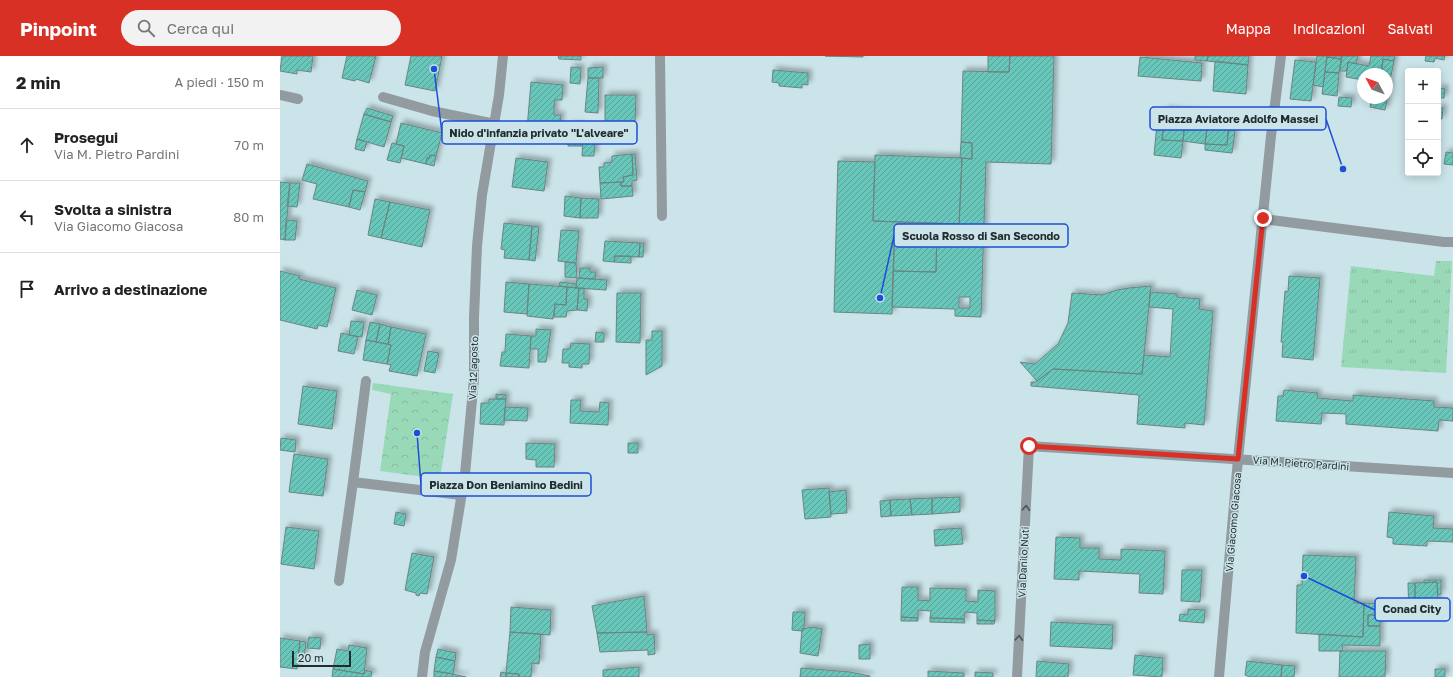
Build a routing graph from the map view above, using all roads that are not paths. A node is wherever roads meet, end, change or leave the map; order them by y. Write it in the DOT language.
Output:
graph roads {
  1 [pos="503,56"];
  2 [pos="660,56"];
  3 [pos="1281,56"];
  4 [pos="280,96"];
  5 [pos="383,97"];
  6 [pos="298,99"];
  7 [pos="495,124"];
  8 [pos="662,216"];
  9 [pos="1263,218"];
  10 [pos="1453,242"];
  11 [pos="366,381"];
  12 [pos="1029,446"];
  13 [pos="1238,459"];
  14 [pos="1453,472"];
  15 [pos="353,482"];
  16 [pos="461,495"];
  17 [pos="338,580"];
  18 [pos="422,677"];
  19 [pos="1017,677"];
  20 [pos="1219,677"];
  1 -- 7 [label="street, Via 12 agosto"];
  2 -- 8 [label="street"];
  3 -- 9 [label="street, Via Giacomo Giacosa"];
  4 -- 6 [label="street"];
  5 -- 7 [label="street"];
  7 -- 16 [label="street, Via 12 agosto"];
  9 -- 10 [label="street"];
  9 -- 13 [label="street, Via Giacomo Giacosa"];
  11 -- 15 [label="street"];
  12 -- 13 [label="street, Via M. Pietro Pardini"];
  19 -- 12 [label="street, Via Danilo Nuti, one-way"];
  13 -- 14 [label="street, Via M. Pietro Pardini"];
  13 -- 20 [label="street, Via Giacomo Giacosa"];
  15 -- 16 [label="street"];
  15 -- 17 [label="street"];
  16 -- 18 [label="street, Via 12 agosto"];
}
